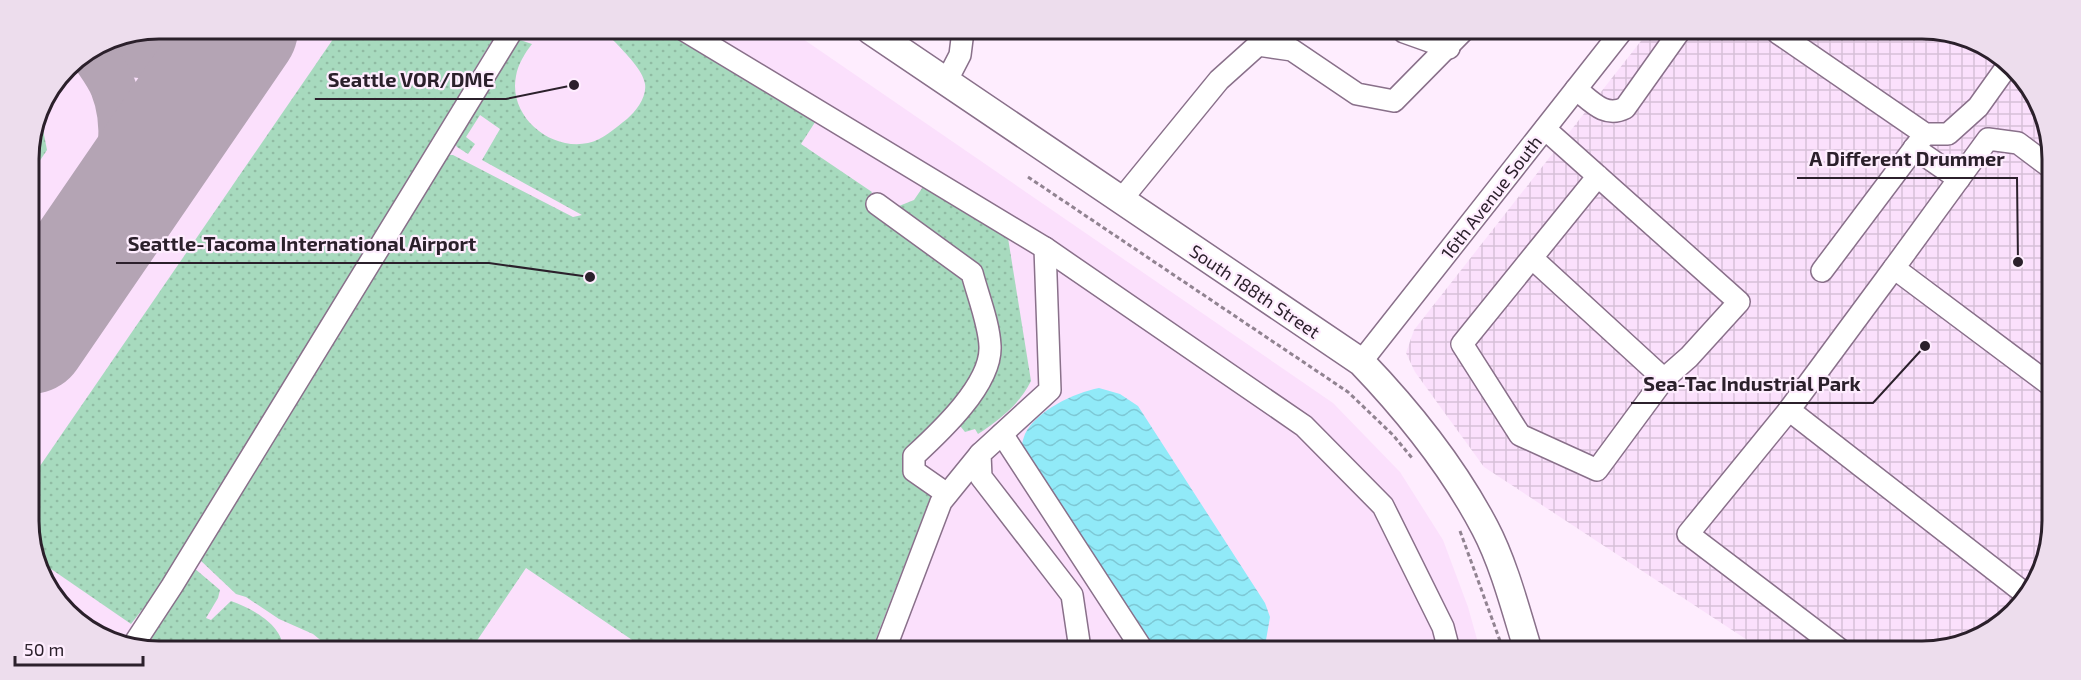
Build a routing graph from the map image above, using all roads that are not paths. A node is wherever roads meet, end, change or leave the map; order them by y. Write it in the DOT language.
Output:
graph roads {
  1 [pos="507,39"];
  2 [pos="699,39"];
  3 [pos="883,39"];
  4 [pos="962,39"];
  5 [pos="1615,39"];
  6 [pos="1674,39"];
  7 [pos="1786,39"];
  8 [pos="1455,40"];
  9 [pos="2003,71"];
  10 [pos="946,82"];
  11 [pos="1576,89"];
  12 [pos="1545,129"];
  13 [pos="1920,141"];
  14 [pos="2042,161"];
  15 [pos="1598,176"];
  16 [pos="1959,179"];
  17 [pos="1121,200"];
  18 [pos="877,204"];
  19 [pos="1045,248"];
  20 [pos="1533,259"];
  21 [pos="1894,268"];
  22 [pos="1822,271"];
  23 [pos="1361,362"];
  24 [pos="2042,379"];
  25 [pos="1664,380"];
  26 [pos="1789,410"];
  27 [pos="1002,434"];
  28 [pos="980,454"];
  29 [pos="947,494"];
  30 [pos="2020,590"];
  31 [pos="137,639"];
  32 [pos="888,641"];
  33 [pos="1079,641"];
  34 [pos="1137,641"];
  35 [pos="1447,641"];
  36 [pos="1525,641"];
  37 [pos="1829,641"];
  1 -- 31 [label="street"];
  2 -- 19 [label="street"];
  3 -- 10 [label="main road, South 188th Street"];
  4 -- 10 [label="street"];
  5 -- 11 [label="street, 16th Avenue South"];
  6 -- 11 [label="street"];
  7 -- 13 [label="street"];
  8 -- 17 [label="street"];
  9 -- 13 [label="street"];
  10 -- 17 [label="main road, South 188th Street"];
  11 -- 12 [label="street, 16th Avenue South"];
  12 -- 15 [label="street"];
  12 -- 23 [label="street, 16th Avenue South"];
  13 -- 16 [label="street"];
  13 -- 22 [label="street"];
  14 -- 16 [label="street"];
  15 -- 20 [label="street"];
  15 -- 25 [label="street"];
  16 -- 21 [label="street"];
  17 -- 23 [label="main road, South 188th Street"];
  18 -- 29 [label="street"];
  19 -- 27 [label="street"];
  19 -- 35 [label="street"];
  20 -- 25 [label="street"];
  20 -- 25 [label="street"];
  21 -- 24 [label="street"];
  21 -- 26 [label="street"];
  23 -- 36 [label="main road, South 188th Street"];
  26 -- 30 [label="street"];
  26 -- 37 [label="street"];
  27 -- 28 [label="street"];
  27 -- 34 [label="street"];
  28 -- 29 [label="street"];
  28 -- 33 [label="street"];
  29 -- 32 [label="street"];
}
